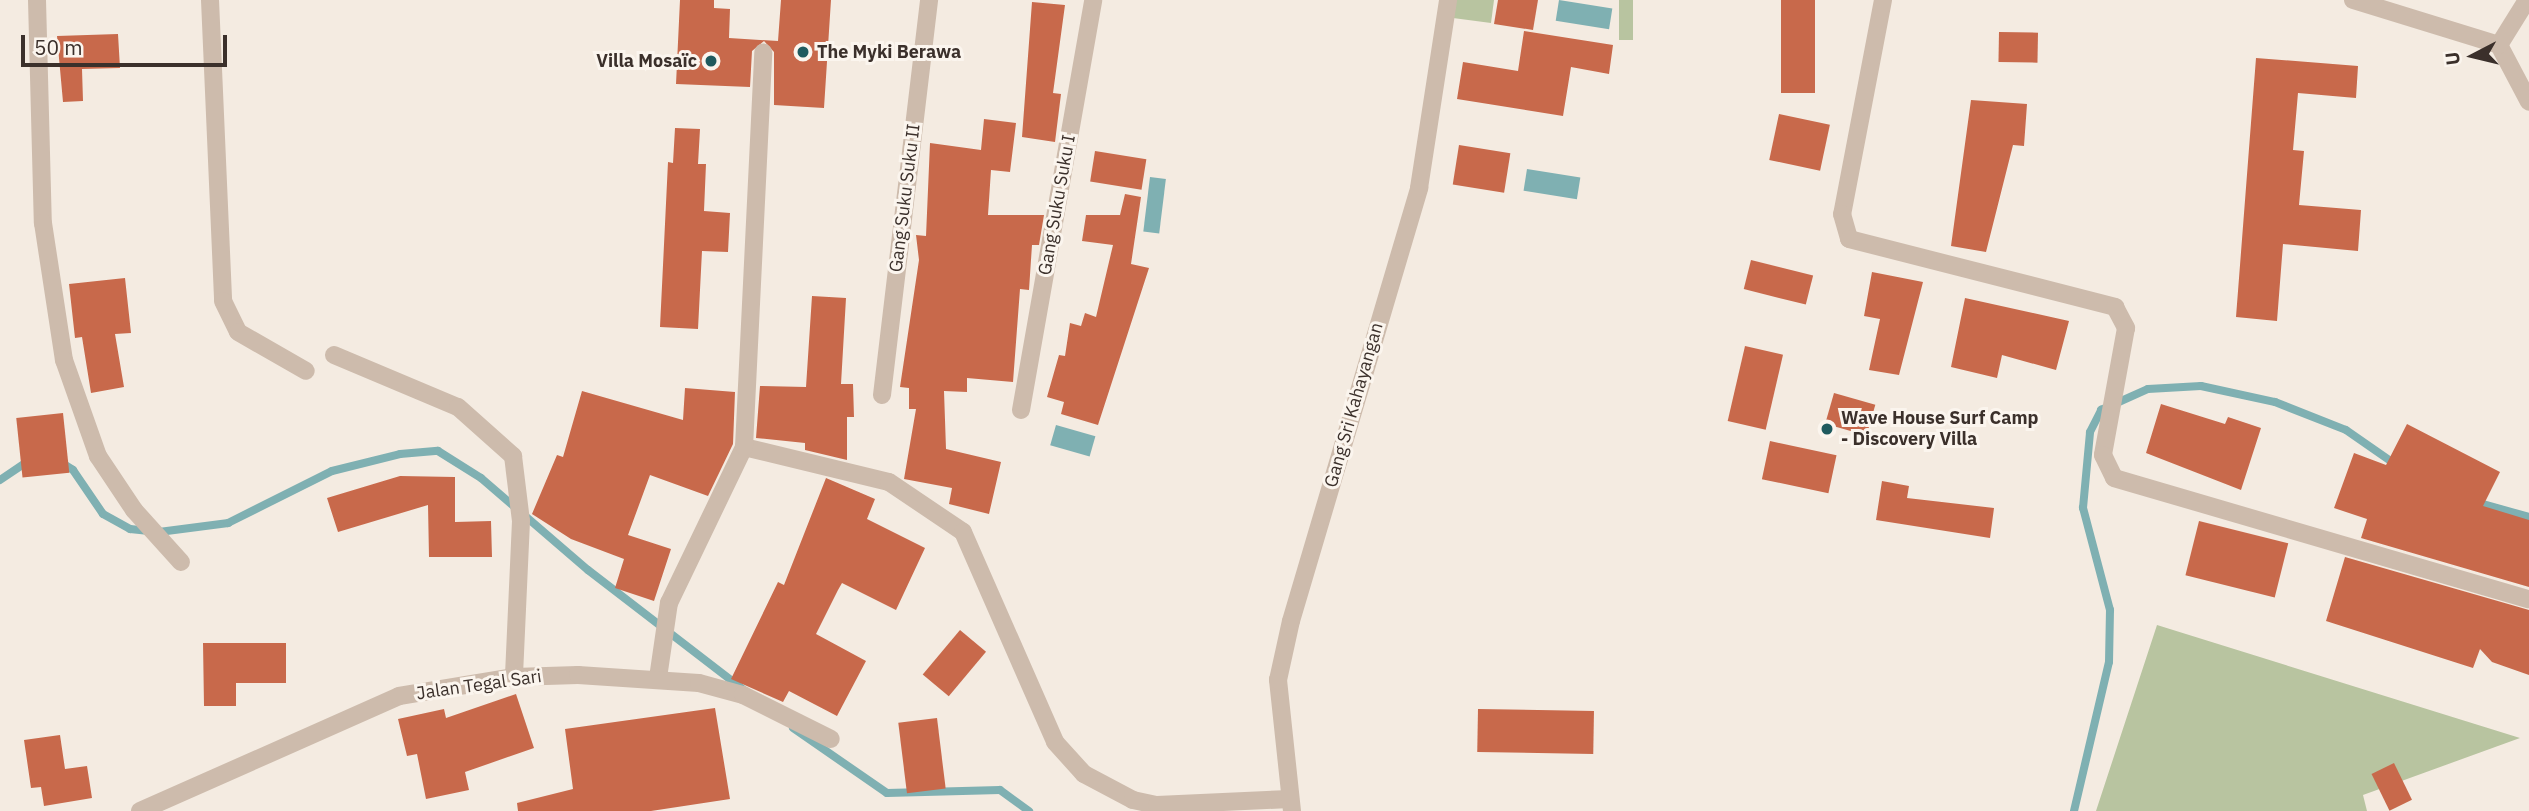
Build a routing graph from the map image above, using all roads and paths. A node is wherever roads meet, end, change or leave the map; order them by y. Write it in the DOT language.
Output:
graph roads {
  1 [pos="37,0"];
  2 [pos="210,0"];
  3 [pos="929,0"];
  4 [pos="1093,0"];
  5 [pos="1448,0"];
  6 [pos="1883,0"];
  7 [pos="2353,0"];
  8 [pos="2527,0"];
  9 [pos="2499,45"];
  10 [pos="762,52"];
  11 [pos="2529,102"];
  12 [pos="334,355"];
  13 [pos="306,371"];
  14 [pos="882,396"];
  15 [pos="1021,410"];
  16 [pos="744,447"];
  17 [pos="181,562"];
  18 [pos="2529,599"];
  19 [pos="514,677"];
  20 [pos="658,678"];
  21 [pos="831,739"];
  22 [pos="1291,805"];
  23 [pos="140,811"];
  1 -- 17 [label="street"];
  2 -- 13 [label="street"];
  3 -- 14 [label="street, Gang Suku Suku II"];
  4 -- 15 [label="street, Gang Suku Suku I"];
  5 -- 22 [label="street, Gang Sri Kahayangan"];
  6 -- 18 [label="street"];
  7 -- 9 [label="street"];
  8 -- 9 [label="street"];
  9 -- 11 [label="street"];
  10 -- 16 [label="street"];
  12 -- 19 [label="street"];
  16 -- 20 [label="street"];
  16 -- 22 [label="street"];
  19 -- 20 [label="street, Jalan Tegal Sari"];
  19 -- 23 [label="street, Jalan Tegal Sari"];
  20 -- 21 [label="street, Jalan Tegal Sari"];
}
